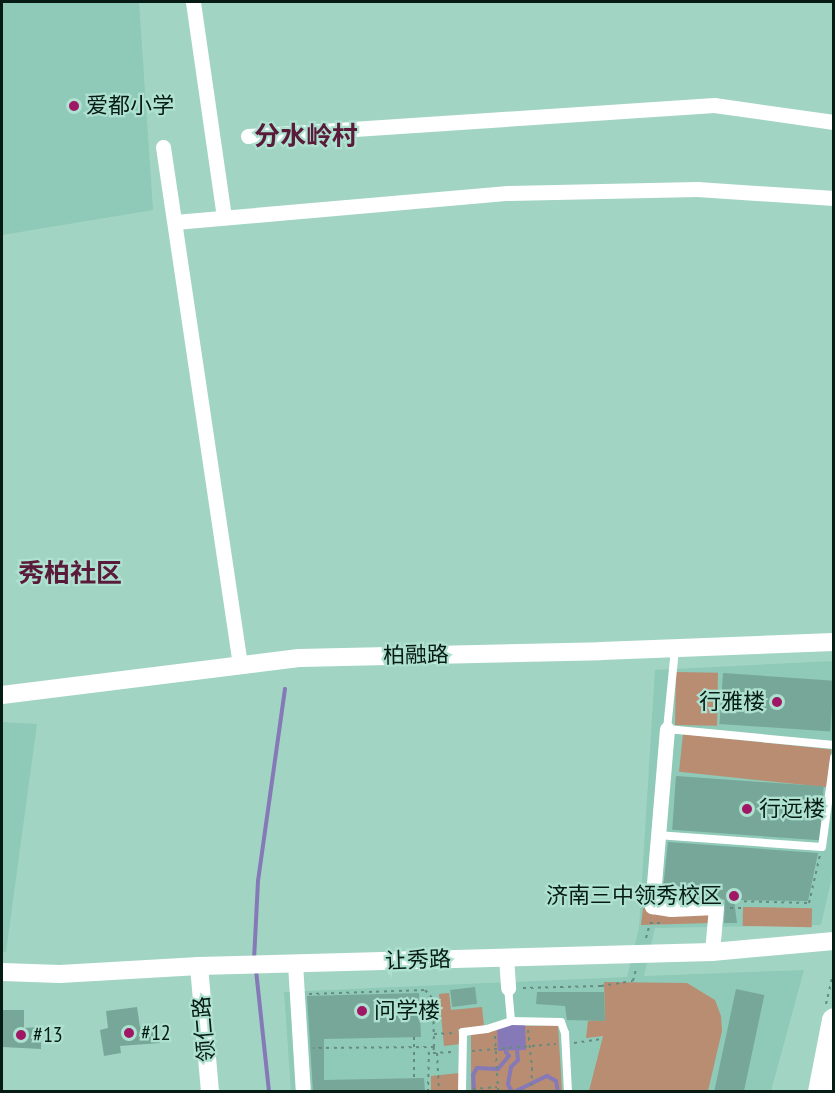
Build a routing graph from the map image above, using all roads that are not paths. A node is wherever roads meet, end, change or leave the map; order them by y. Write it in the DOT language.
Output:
graph roads {
  1 [pos="193,2"];
  2 [pos="834,122"];
  3 [pos="248,136"];
  4 [pos="164,147"];
  5 [pos="834,198"];
  6 [pos="224,217"];
  7 [pos="175,222"];
  8 [pos="834,642"];
  9 [pos="675,648"];
  10 [pos="240,665"];
  11 [pos="2,696"];
  12 [pos="667,729"];
  13 [pos="834,745"];
  14 [pos="834,758"];
  15 [pos="657,835"];
  16 [pos="834,941"];
  17 [pos="712,952"];
  18 [pos="506,957"];
  19 [pos="296,963"];
  20 [pos="199,966"];
  21 [pos="2,972"];
  22 [pos="508,988"];
  23 [pos="834,1020"];
  24 [pos="511,1021"];
  25 [pos="834,1084"];
  26 [pos="210,1092"];
  27 [pos="303,1092"];
  28 [pos="462,1092"];
  29 [pos="568,1092"];
  30 [pos="820,1092"];
  31 [pos="825,1092"];
  1 -- 6 [label="street"];
  2 -- 3 [label="street"];
  4 -- 7 [label="street"];
  5 -- 6 [label="street"];
  6 -- 7 [label="street"];
  7 -- 10 [label="street"];
  8 -- 9 [label="street, 柏融路"];
  9 -- 10 [label="street, 柏融路"];
  9 -- 12 [label="lane"];
  10 -- 11 [label="street, 柏融路"];
  12 -- 13 [label="lane"];
  12 -- 15 [label="street"];
  14 -- 15 [label="lane"];
  15 -- 17 [label="street"];
  16 -- 17 [label="street, 让秀路"];
  17 -- 18 [label="street, 让秀路"];
  18 -- 19 [label="street, 让秀路"];
  18 -- 22 [label="street"];
  19 -- 20 [label="street, 让秀路"];
  19 -- 27 [label="street"];
  20 -- 21 [label="street, 让秀路"];
  20 -- 26 [label="street, 领仁路"];
  22 -- 24 [label="lane"];
  23 -- 30 [label="main road"];
  24 -- 28 [label="lane"];
  24 -- 29 [label="lane"];
  25 -- 31 [label="main road"];
}
